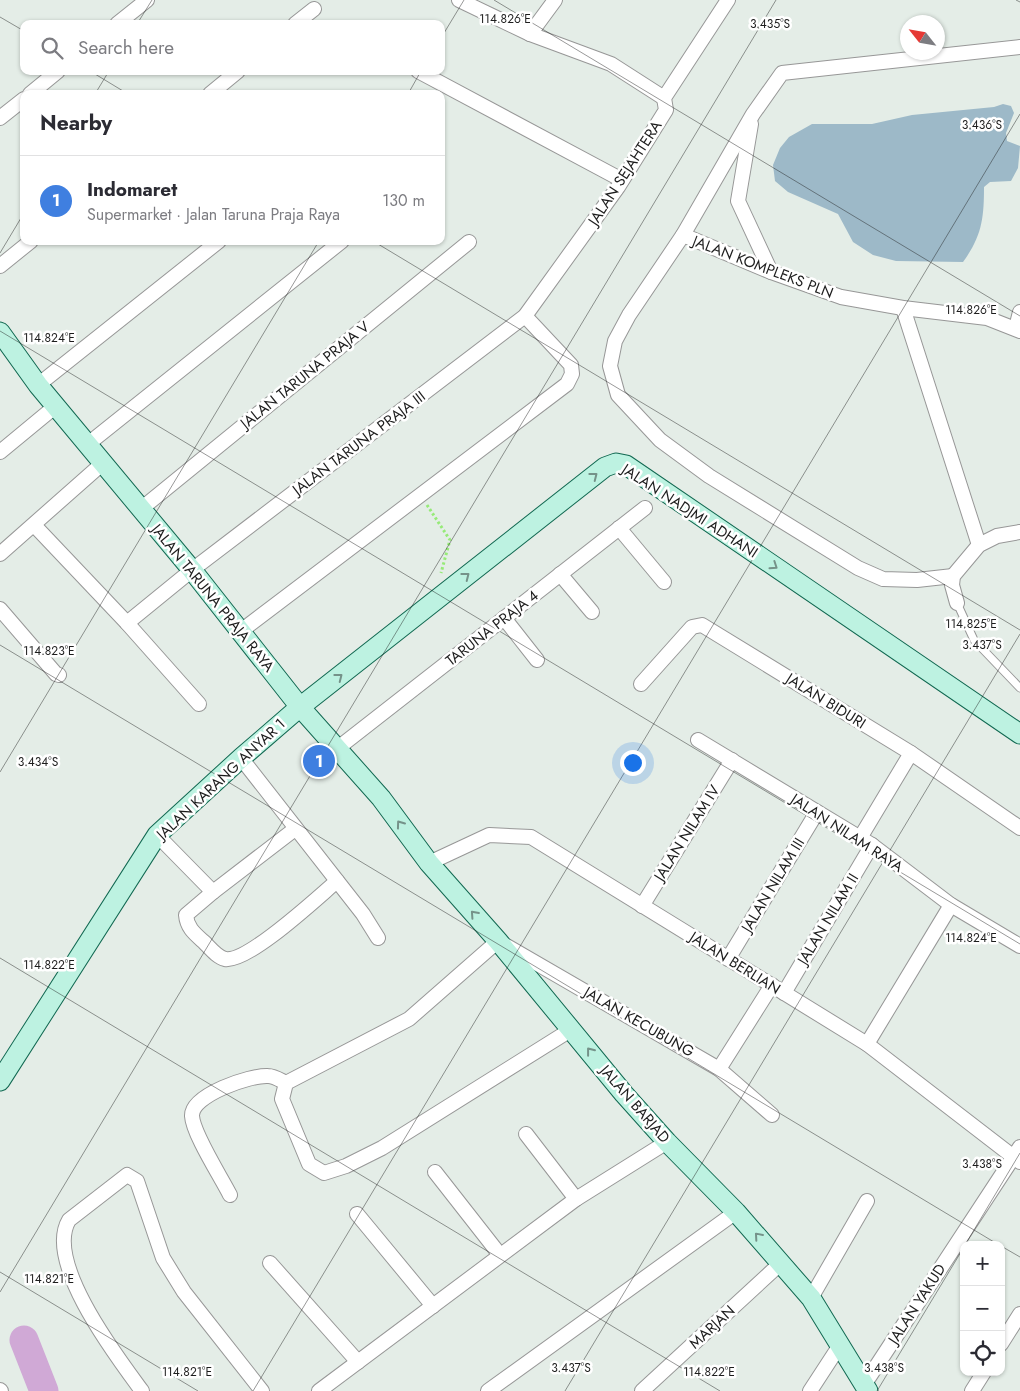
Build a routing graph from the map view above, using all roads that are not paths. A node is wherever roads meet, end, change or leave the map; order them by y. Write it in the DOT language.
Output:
graph roads {
  1 [pos="147,0"];
  2 [pos="459,0"];
  3 [pos="555,0"];
  4 [pos="728,0"];
  5 [pos="314,8"];
  6 [pos="122,20"];
  7 [pos="300,20"];
  8 [pos="530,34"];
  9 [pos="1020,47"];
  10 [pos="53,75"];
  11 [pos="233,75"];
  12 [pos="425,75"];
  13 [pos="35,90"];
  14 [pos="215,90"];
  15 [pos="664,98"];
  16 [pos="20,102"];
  17 [pos="753,114"];
  18 [pos="0,118"];
  19 [pos="622,180"];
  20 [pos="683,235"];
  21 [pos="469,242"];
  22 [pos="26,245"];
  23 [pos="214,245"];
  24 [pos="337,245"];
  25 [pos="0,266"];
  26 [pos="771,272"];
  27 [pos="903,308"];
  28 [pos="1020,312"];
  29 [pos="525,316"];
  30 [pos="1018,330"];
  31 [pos="2,337"];
  32 [pos="38,385"];
  33 [pos="57,405"];
  34 [pos="88,444"];
  35 [pos="0,452"];
  36 [pos="103,463"];
  37 [pos="645,508"];
  38 [pos="141,509"];
  39 [pos="34,525"];
  40 [pos="619,528"];
  41 [pos="1020,532"];
  42 [pos="978,545"];
  43 [pos="0,554"];
  44 [pos="192,570"];
  45 [pos="560,574"];
  46 [pos="953,576"];
  47 [pos="664,582"];
  48 [pos="958,603"];
  49 [pos="0,609"];
  50 [pos="592,612"];
  51 [pos="504,618"];
  52 [pos="127,623"];
  53 [pos="241,631"];
  54 [pos="537,660"];
  55 [pos="60,675"];
  56 [pos="641,684"];
  57 [pos="1020,688"];
  58 [pos="199,704"];
  59 [pos="300,707"];
  60 [pos="1020,734"];
  61 [pos="698,740"];
  62 [pos="338,748"];
  63 [pos="911,753"];
  64 [pos="241,758"];
  65 [pos="732,760"];
  66 [pos="817,812"];
  67 [pos="1020,828"];
  68 [pos="295,829"];
  69 [pos="157,835"];
  70 [pos="866,842"];
  71 [pos="429,863"];
  72 [pos="337,881"];
  73 [pos="213,892"];
  74 [pos="951,905"];
  75 [pos="642,906"];
  76 [pos="378,938"];
  77 [pos="498,941"];
  78 [pos="1020,946"];
  79 [pos="728,958"];
  80 [pos="778,989"];
  81 [pos="572,1029"];
  82 [pos="868,1044"];
  83 [pos="719,1069"];
  84 [pos="0,1081"];
  85 [pos="286,1083"];
  86 [pos="772,1115"];
  87 [pos="526,1134"];
  88 [pos="667,1142"];
  89 [pos="1018,1156"];
  90 [pos="435,1172"];
  91 [pos="230,1195"];
  92 [pos="576,1199"];
  93 [pos="867,1201"];
  94 [pos="736,1212"];
  95 [pos="357,1214"];
  96 [pos="500,1255"];
  97 [pos="270,1262"];
  98 [pos="781,1263"];
  99 [pos="811,1298"];
  100 [pos="432,1306"];
  101 [pos="1020,1314"];
  102 [pos="1005,1338"];
  103 [pos="840,1344"];
  104 [pos="358,1362"];
  105 [pos="981,1376"];
  106 [pos="866,1388"];
  107 [pos="142,1391"];
  108 [pos="262,1391"];
  109 [pos="319,1391"];
  110 [pos="488,1391"];
  111 [pos="642,1391"];
  112 [pos="810,1391"];
  113 [pos="972,1391"];
  1 -- 6 [label="street"];
  2 -- 8 [label="street"];
  3 -- 8 [label="street"];
  4 -- 15 [label="street, JALAN SEJAHTERA"];
  5 -- 7 [label="street"];
  8 -- 15 [label="street"];
  9 -- 17 [label="street"];
  10 -- 13 [label="street"];
  11 -- 14 [label="street"];
  12 -- 19 [label="street"];
  15 -- 19 [label="street, JALAN SEJAHTERA"];
  16 -- 18 [label="street"];
  17 -- 20 [label="street"];
  17 -- 26 [label="street"];
  19 -- 29 [label="street, JALAN SEJAHTERA"];
  20 -- 26 [label="street, JALAN KOMPLEKS PLN"];
  20 -- 46 [label="street"];
  21 -- 38 [label="street, JALAN TARUNA PRAJA V"];
  22 -- 25 [label="street"];
  23 -- 32 [label="street"];
  24 -- 34 [label="street"];
  26 -- 27 [label="street, JALAN KOMPLEKS PLN"];
  27 -- 30 [label="street, JALAN KOMPLEKS PLN"];
  27 -- 42 [label="street"];
  28 -- 30 [label="street"];
  29 -- 44 [label="street, JALAN TARUNA PRAJA III"];
  29 -- 53 [label="street"];
  31 -- 32 [label="main road, JALAN TARUNA PRAJA RAYA"];
  32 -- 33 [label="main road, JALAN TARUNA PRAJA RAYA"];
  33 -- 34 [label="main road, JALAN TARUNA PRAJA RAYA"];
  33 -- 35 [label="street"];
  34 -- 36 [label="main road, JALAN TARUNA PRAJA RAYA"];
  36 -- 38 [label="main road, JALAN TARUNA PRAJA RAYA"];
  36 -- 39 [label="street"];
  37 -- 40 [label="street, TARUNA PRAJA 4"];
  38 -- 44 [label="main road, JALAN TARUNA PRAJA RAYA"];
  39 -- 43 [label="street"];
  39 -- 52 [label="street"];
  40 -- 45 [label="street, TARUNA PRAJA 4"];
  40 -- 47 [label="street"];
  41 -- 42 [label="street"];
  42 -- 46 [label="street"];
  44 -- 52 [label="street, JALAN TARUNA PRAJA III"];
  44 -- 53 [label="main road, JALAN TARUNA PRAJA RAYA"];
  45 -- 50 [label="street"];
  45 -- 51 [label="street, TARUNA PRAJA 4"];
  46 -- 48 [label="street"];
  48 -- 57 [label="lane"];
  49 -- 55 [label="street"];
  51 -- 54 [label="street"];
  51 -- 62 [label="street, TARUNA PRAJA 4"];
  52 -- 58 [label="street"];
  53 -- 59 [label="main road, JALAN TARUNA PRAJA RAYA"];
  56 -- 63 [label="street, JALAN BIDURI"];
  59 -- 60 [label="main road, JALAN NADJMI ADHANI, one-way"];
  59 -- 62 [label="main road, JALAN TARUNA PRAJA RAYA"];
  59 -- 64 [label="main road, JALAN KARANG ANYAR 1"];
  61 -- 65 [label="street, JALAN NILAM RAYA"];
  71 -- 62 [label="main road, JALAN TARUNA PRAJA RAYA, one-way"];
  63 -- 67 [label="street, JALAN BIDURI"];
  63 -- 70 [label="street, JALAN NILAM II"];
  64 -- 68 [label="street"];
  64 -- 69 [label="main road, JALAN KARANG ANYAR 1"];
  65 -- 66 [label="street, JALAN NILAM RAYA"];
  65 -- 75 [label="street, JALAN NILAM IV"];
  66 -- 70 [label="street, JALAN NILAM RAYA"];
  66 -- 79 [label="street, JALAN NILAM III"];
  68 -- 72 [label="street"];
  68 -- 73 [label="street"];
  69 -- 73 [label="street"];
  69 -- 84 [label="main road, JALAN KARANG ANYAR 1"];
  70 -- 74 [label="street, JALAN NILAM RAYA"];
  70 -- 80 [label="street, JALAN NILAM II"];
  71 -- 75 [label="street, JALAN BERLIAN"];
  77 -- 71 [label="main road, JALAN BARJAD, one-way"];
  72 -- 73 [label="street"];
  72 -- 76 [label="street"];
  74 -- 78 [label="street, JALAN NILAM RAYA"];
  74 -- 82 [label="street"];
  75 -- 79 [label="street, JALAN BERLIAN"];
  77 -- 81 [label="main road, JALAN BARJAD"];
  77 -- 83 [label="street, JALAN KECUBUNG"];
  77 -- 85 [label="street"];
  79 -- 80 [label="street, JALAN BERLIAN"];
  80 -- 82 [label="street, JALAN BERLIAN"];
  80 -- 83 [label="street, JALAN NILAM II"];
  81 -- 85 [label="street"];
  88 -- 81 [label="main road, JALAN BARJAD, one-way"];
  82 -- 89 [label="street, JALAN BERLIAN"];
  83 -- 86 [label="street, JALAN KECUBUNG"];
  85 -- 91 [label="street"];
  87 -- 92 [label="street"];
  88 -- 92 [label="street"];
  88 -- 94 [label="main road, JALAN BARJAD"];
  89 -- 106 [label="street, JALAN YAKUD"];
  90 -- 96 [label="street"];
  92 -- 96 [label="street"];
  93 -- 99 [label="street"];
  98 -- 94 [label="main road, JALAN BARJAD, one-way"];
  94 -- 110 [label="street"];
  95 -- 100 [label="street"];
  96 -- 100 [label="street"];
  97 -- 104 [label="street"];
  98 -- 99 [label="main road, JALAN BARJAD"];
  98 -- 111 [label="street, MARJAN"];
  99 -- 103 [label="main road, JALAN BARJAD"];
  100 -- 104 [label="street"];
  101 -- 102 [label="street"];
  103 -- 106 [label="main road, JALAN BARJAD"];
  103 -- 112 [label="street"];
  104 -- 109 [label="street"];
  105 -- 113 [label="street"];
  107 -- 108 [label="street"];
}
